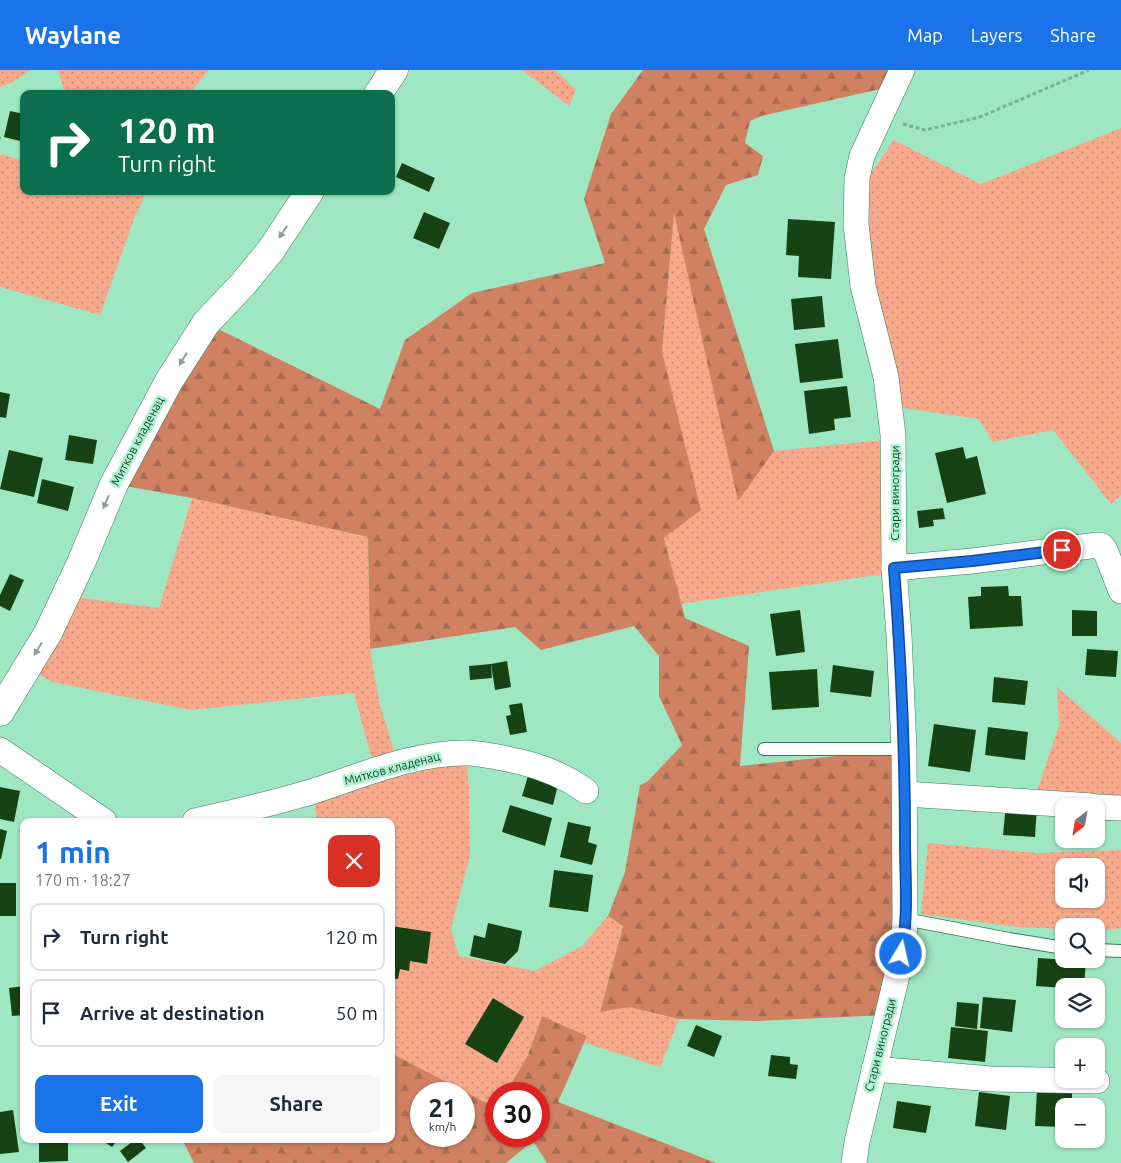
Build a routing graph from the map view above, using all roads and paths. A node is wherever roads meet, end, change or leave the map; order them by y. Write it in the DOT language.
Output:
graph roads {
  1 [pos="394,70"];
  2 [pos="902,70"];
  3 [pos="1089,70"];
  4 [pos="381,90"];
  5 [pos="881,118"];
  6 [pos="307,195"];
  7 [pos="894,568"];
  8 [pos="1121,591"];
  9 [pos="0,712"];
  10 [pos="764,748"];
  11 [pos="904,749"];
  12 [pos="0,750"];
  13 [pos="586,791"];
  14 [pos="905,794"];
  15 [pos="1055,804"];
  16 [pos="1105,807"];
  17 [pos="1121,808"];
  18 [pos="100,818"];
  19 [pos="208,818"];
  20 [pos="905,919"];
  21 [pos="1055,947"];
  22 [pos="1105,950"];
  23 [pos="1121,950"];
  24 [pos="874,1069"];
  25 [pos="1055,1080"];
  26 [pos="854,1163"];
  1 -- 4 [label="street"];
  2 -- 5 [label="street, Стари виногради"];
  3 -- 5 [label="path"];
  5 -- 7 [label="street, Стари виногради"];
  6 -- 9 [label="street, Митков кладенац, one-way"];
  7 -- 8 [label="street"];
  7 -- 11 [label="street, Стари виногради"];
  10 -- 11 [label="lane"];
  11 -- 14 [label="street, Стари виногради"];
  12 -- 18 [label="street"];
  13 -- 19 [label="street, Митков кладенац"];
  14 -- 15 [label="street"];
  14 -- 20 [label="street, Стари виногради"];
  16 -- 17 [label="street"];
  20 -- 21 [label="lane"];
  20 -- 24 [label="street, Стари виногради"];
  22 -- 23 [label="lane"];
  24 -- 25 [label="street"];
  24 -- 26 [label="street, Стари виногради"];
}
